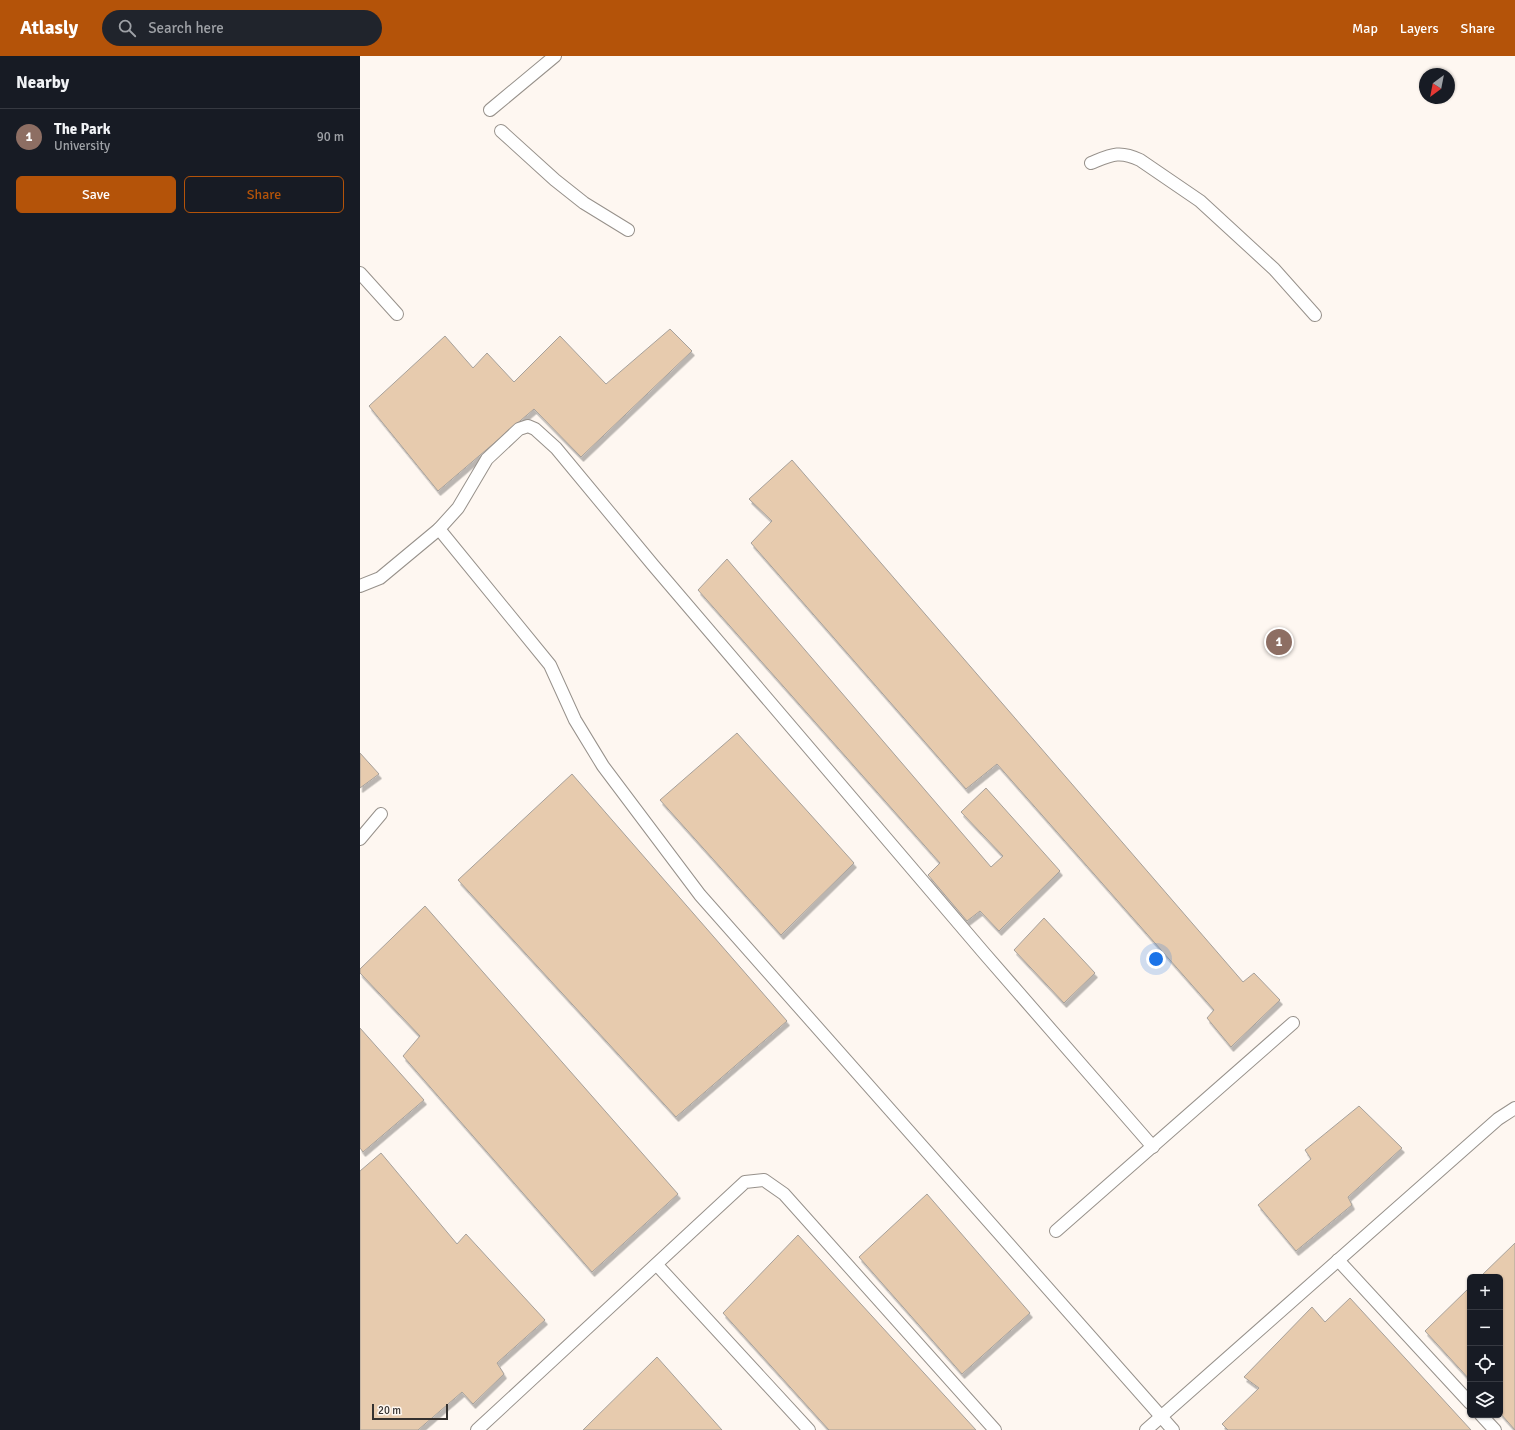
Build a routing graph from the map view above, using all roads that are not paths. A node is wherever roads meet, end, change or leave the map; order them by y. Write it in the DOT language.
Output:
graph roads {
  1 [pos="555,56"];
  2 [pos="490,110"];
  3 [pos="501,131"];
  4 [pos="1091,162"];
  5 [pos="628,230"];
  6 [pos="360,273"];
  7 [pos="397,314"];
  8 [pos="1315,314"];
  9 [pos="439,529"];
  10 [pos="360,586"];
  11 [pos="381,814"];
  12 [pos="360,839"];
  13 [pos="1293,1022"];
  14 [pos="1515,1108"];
  15 [pos="1153,1147"];
  16 [pos="1056,1231"];
  17 [pos="1338,1260"];
  18 [pos="657,1265"];
  19 [pos="1467,1400"];
  20 [pos="1162,1416"];
  21 [pos="1484,1418"];
  22 [pos="477,1430"];
  23 [pos="809,1430"];
  24 [pos="995,1430"];
  25 [pos="1146,1430"];
  26 [pos="1173,1430"];
  27 [pos="1495,1430"];
  1 -- 2 [label="lane"];
  3 -- 5 [label="lane"];
  4 -- 8 [label="lane"];
  6 -- 7 [label="lane"];
  9 -- 10 [label="lane"];
  9 -- 15 [label="lane"];
  9 -- 20 [label="lane"];
  11 -- 12 [label="lane"];
  13 -- 15 [label="lane"];
  14 -- 17 [label="lane"];
  15 -- 16 [label="lane"];
  17 -- 19 [label="lane"];
  17 -- 20 [label="lane"];
  18 -- 22 [label="lane"];
  18 -- 23 [label="lane"];
  18 -- 24 [label="lane"];
  20 -- 25 [label="lane"];
  20 -- 26 [label="lane"];
  21 -- 27 [label="lane"];
}
